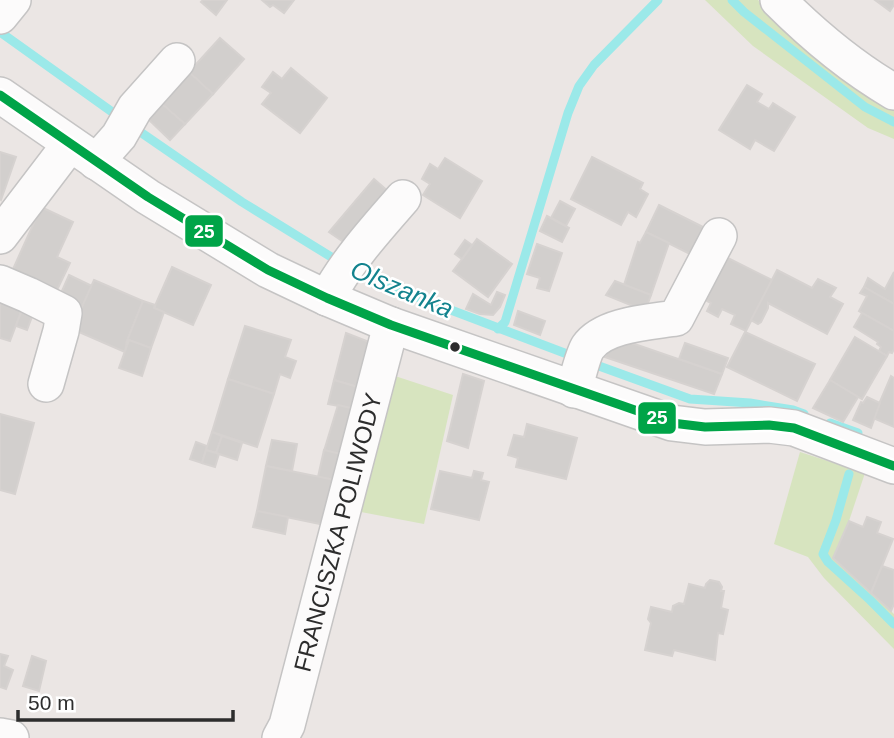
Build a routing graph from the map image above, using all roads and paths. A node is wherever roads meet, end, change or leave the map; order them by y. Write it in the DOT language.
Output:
graph roads {
  1 [pos="13,0"];
  2 [pos="778,0"];
  3 [pos="0,16"];
  4 [pos="177,61"];
  5 [pos="894,92"];
  6 [pos="0,94"];
  7 [pos="83,153"];
  8 [pos="403,198"];
  9 [pos="0,236"];
  10 [pos="719,236"];
  11 [pos="0,284"];
  12 [pos="331,290"];
  13 [pos="391,325"];
  14 [pos="580,370"];
  15 [pos="46,384"];
  16 [pos="894,466"];
  17 [pos="0,736"];
  18 [pos="10,738"];
  19 [pos="280,738"];
  1 -- 3 [label="street"];
  2 -- 5 [label="street"];
  4 -- 7 [label="street"];
  6 -- 7 [label="street"];
  7 -- 9 [label="street"];
  7 -- 12 [label="street"];
  8 -- 12 [label="street"];
  10 -- 14 [label="street"];
  11 -- 15 [label="street"];
  12 -- 13 [label="street"];
  13 -- 14 [label="street"];
  13 -- 19 [label="street, FRANCISZKA POLIWODY"];
  14 -- 16 [label="street"];
  17 -- 18 [label="street"];
}
